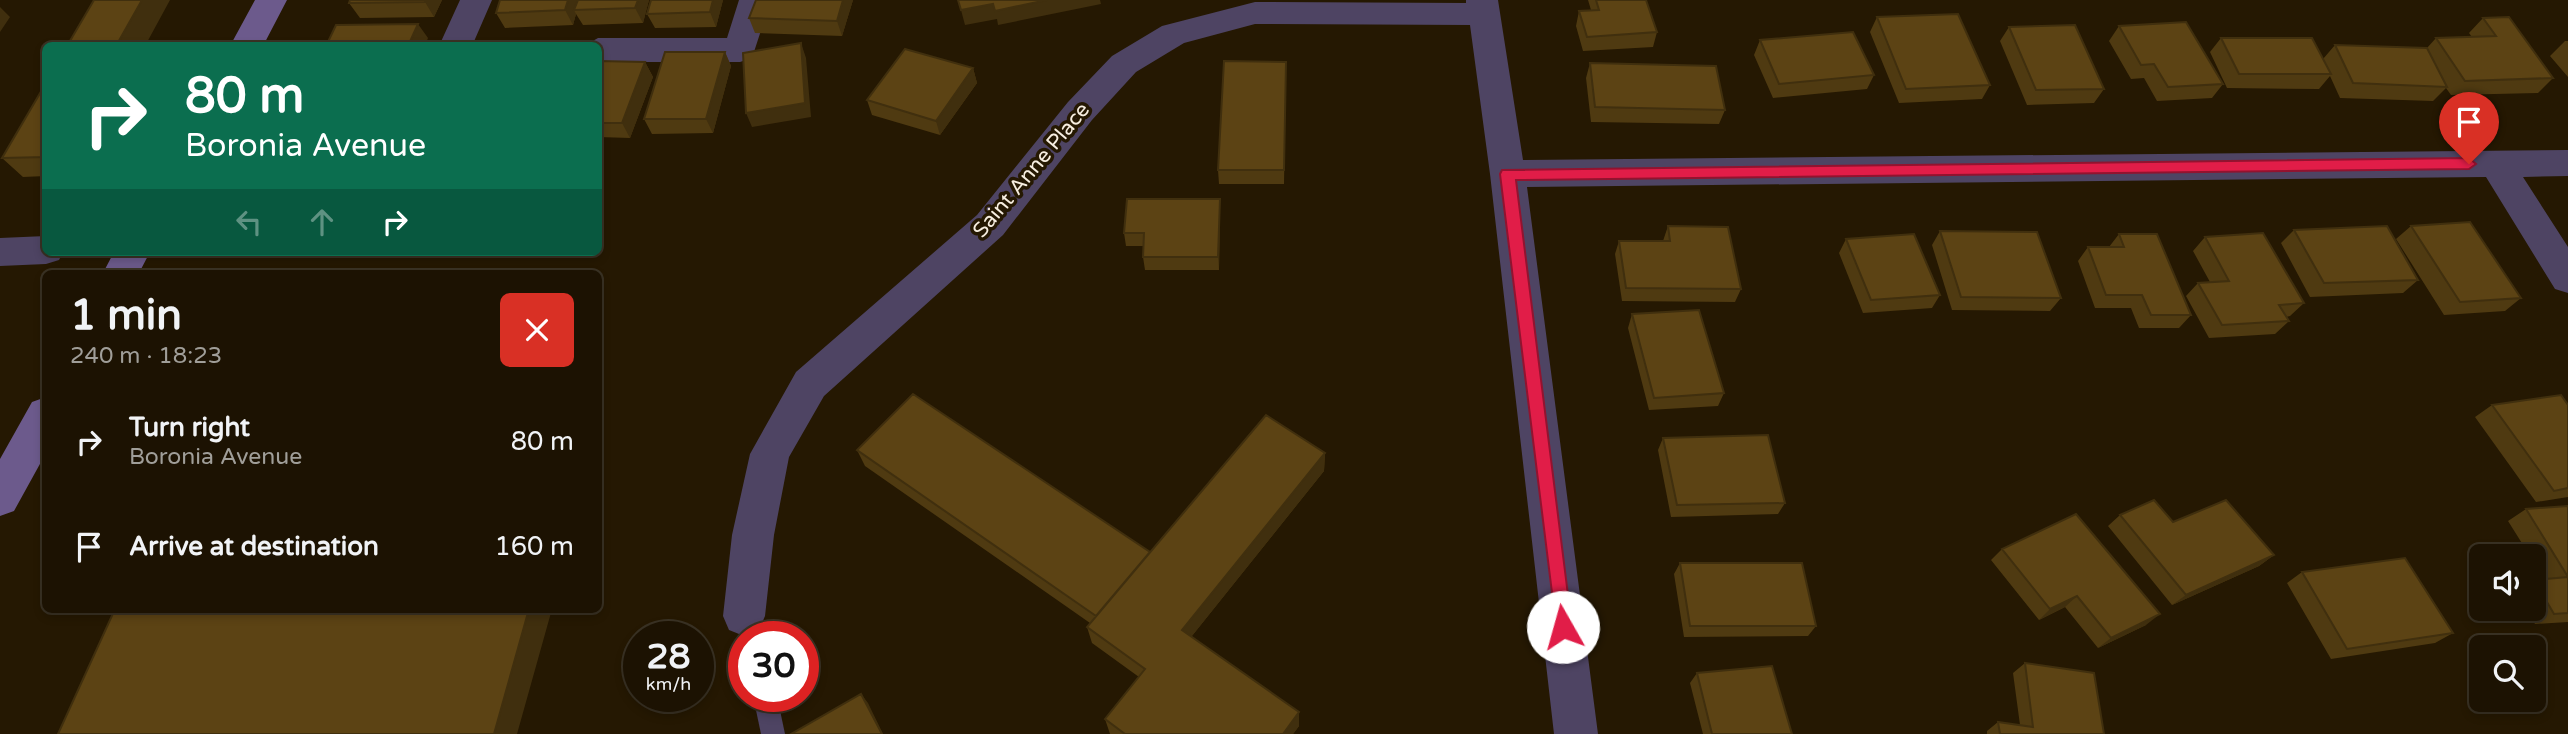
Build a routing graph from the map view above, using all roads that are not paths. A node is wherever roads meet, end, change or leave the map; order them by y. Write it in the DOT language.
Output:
graph roads {
  1 [pos="271,0"];
  2 [pos="476,0"];
  3 [pos="755,0"];
  4 [pos="1483,7"];
  5 [pos="248,42"];
  6 [pos="458,42"];
  7 [pos="602,50"];
  8 [pos="2568,163"];
  9 [pos="2496,164"];
  10 [pos="1508,174"];
  11 [pos="42,250"];
  12 [pos="0,252"];
  13 [pos="2568,278"];
  14 [pos="42,421"];
  15 [pos="0,498"];
  16 [pos="747,621"];
  17 [pos="769,712"];
  18 [pos="774,734"];
  19 [pos="1576,734"];
  1 -- 5 [label="main road"];
  2 -- 6 [label="street"];
  3 -- 7 [label="street"];
  4 -- 10 [label="street"];
  4 -- 16 [label="street, Saint Anne Place"];
  8 -- 9 [label="street"];
  9 -- 10 [label="street"];
  9 -- 13 [label="street"];
  10 -- 19 [label="street"];
  11 -- 12 [label="street"];
  14 -- 15 [label="main road"];
  17 -- 18 [label="lane"];
}
